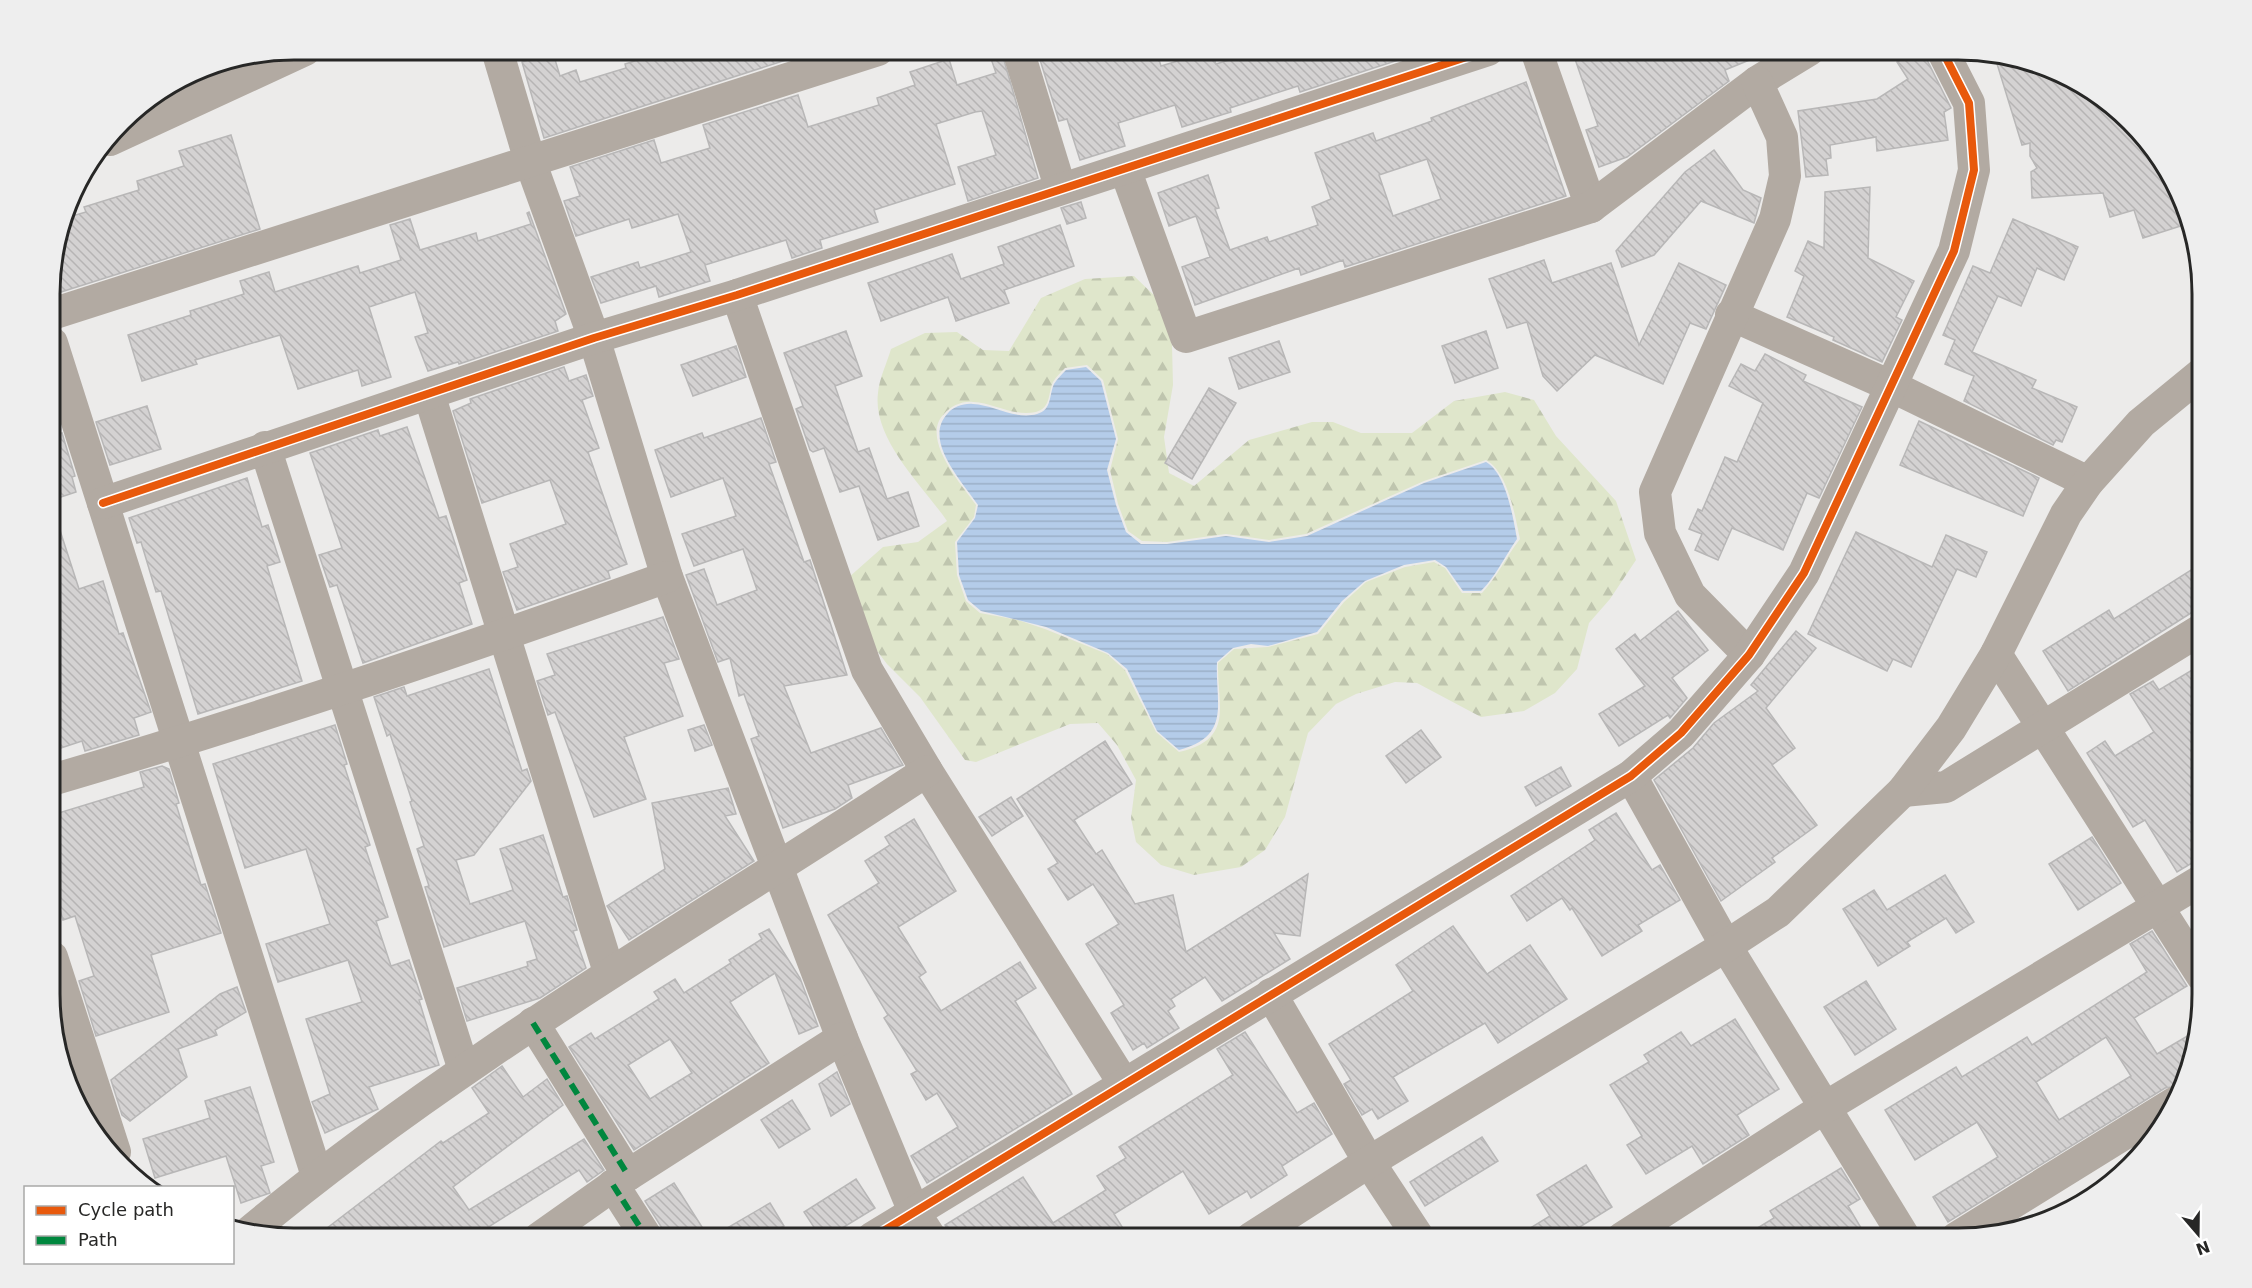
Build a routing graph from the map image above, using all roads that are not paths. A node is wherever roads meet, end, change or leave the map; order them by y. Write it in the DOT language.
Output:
graph roads {
  1 [pos="500,60"];
  2 [pos="847,60"];
  3 [pos="1021,60"];
  4 [pos="1457,60"];
  5 [pos="1540,60"];
  6 [pos="1793,60"];
  7 [pos="1947,60"];
  8 [pos="282,61"];
  9 [pos="1757,82"];
  10 [pos="123,134"];
  11 [pos="530,161"];
  12 [pos="1125,169"];
  13 [pos="1060,187"];
  14 [pos="1591,207"];
  15 [pos="737,295"];
  16 [pos="60,311"];
  17 [pos="1731,315"];
  18 [pos="594,338"];
  19 [pos="60,368"];
  20 [pos="2192,381"];
  21 [pos="1891,386"];
  22 [pos="429,394"];
  23 [pos="265,447"];
  24 [pos="2088,482"];
  25 [pos="103,503"];
  26 [pos="667,577"];
  27 [pos="504,635"];
  28 [pos="2192,635"];
  29 [pos="1996,654"];
  30 [pos="1749,655"];
  31 [pos="342,689"];
  32 [pos="2043,727"];
  33 [pos="179,742"];
  34 [pos="927,771"];
  35 [pos="1631,776"];
  36 [pos="60,778"];
  37 [pos="1903,791"];
  38 [pos="777,870"];
  39 [pos="2192,886"];
  40 [pos="2157,908"];
  41 [pos="1726,946"];
  42 [pos="2192,961"];
  43 [pos="609,972"];
  44 [pos="60,982"];
  45 [pos="1271,994"];
  46 [pos="533,1023"];
  47 [pos="842,1038"];
  48 [pos="464,1070"];
  49 [pos="1124,1084"];
  50 [pos="1824,1108"];
  51 [pos="2161,1111"];
  52 [pos="111,1141"];
  53 [pos="1369,1162"];
  54 [pos="317,1176"];
  55 [pos="621,1180"];
  56 [pos="914,1212"];
  57 [pos="257,1225"];
  58 [pos="1974,1227"];
  59 [pos="553,1228"];
  60 [pos="643,1228"];
  61 [pos="888,1228"];
  62 [pos="925,1228"];
  63 [pos="1267,1228"];
  64 [pos="1412,1228"];
  65 [pos="1638,1228"];
  66 [pos="1899,1228"];
  1 -- 11 [label="street"];
  2 -- 11 [label="street"];
  3 -- 13 [label="street"];
  4 -- 12 [label="street"];
  5 -- 14 [label="street"];
  6 -- 9 [label="street"];
  7 -- 21 [label="street"];
  8 -- 10 [label="street"];
  9 -- 14 [label="street"];
  9 -- 17 [label="street"];
  11 -- 16 [label="street"];
  11 -- 18 [label="street"];
  12 -- 13 [label="street"];
  12 -- 14 [label="street"];
  13 -- 15 [label="street"];
  15 -- 18 [label="street"];
  15 -- 34 [label="street"];
  17 -- 21 [label="street"];
  17 -- 30 [label="street"];
  18 -- 22 [label="street"];
  18 -- 26 [label="street"];
  19 -- 25 [label="street"];
  20 -- 24 [label="street"];
  21 -- 24 [label="street"];
  21 -- 30 [label="street"];
  22 -- 23 [label="street"];
  22 -- 27 [label="street"];
  23 -- 25 [label="street"];
  23 -- 31 [label="street"];
  24 -- 29 [label="street"];
  25 -- 33 [label="street"];
  26 -- 27 [label="street"];
  26 -- 38 [label="street"];
  27 -- 31 [label="street"];
  27 -- 43 [label="street"];
  28 -- 32 [label="street"];
  29 -- 32 [label="street"];
  29 -- 37 [label="street"];
  30 -- 35 [label="street"];
  31 -- 33 [label="street"];
  31 -- 48 [label="street"];
  32 -- 37 [label="street"];
  32 -- 40 [label="street"];
  33 -- 36 [label="street"];
  33 -- 54 [label="street"];
  34 -- 38 [label="street"];
  34 -- 49 [label="street"];
  35 -- 41 [label="street"];
  35 -- 45 [label="street"];
  37 -- 41 [label="street"];
  38 -- 43 [label="street"];
  38 -- 47 [label="street"];
  39 -- 40 [label="street"];
  40 -- 42 [label="street"];
  40 -- 50 [label="street"];
  41 -- 50 [label="street"];
  41 -- 53 [label="street"];
  43 -- 46 [label="street"];
  44 -- 52 [label="street"];
  45 -- 49 [label="street"];
  45 -- 53 [label="street"];
  46 -- 48 [label="street"];
  46 -- 55 [label="street"];
  47 -- 55 [label="street"];
  47 -- 56 [label="street"];
  48 -- 54 [label="street"];
  49 -- 56 [label="street"];
  50 -- 65 [label="street"];
  50 -- 66 [label="street"];
  51 -- 58 [label="street"];
  53 -- 63 [label="street"];
  53 -- 64 [label="street"];
  54 -- 57 [label="street"];
  55 -- 59 [label="street"];
  55 -- 60 [label="street"];
  56 -- 61 [label="street"];
  56 -- 62 [label="street"];
}
